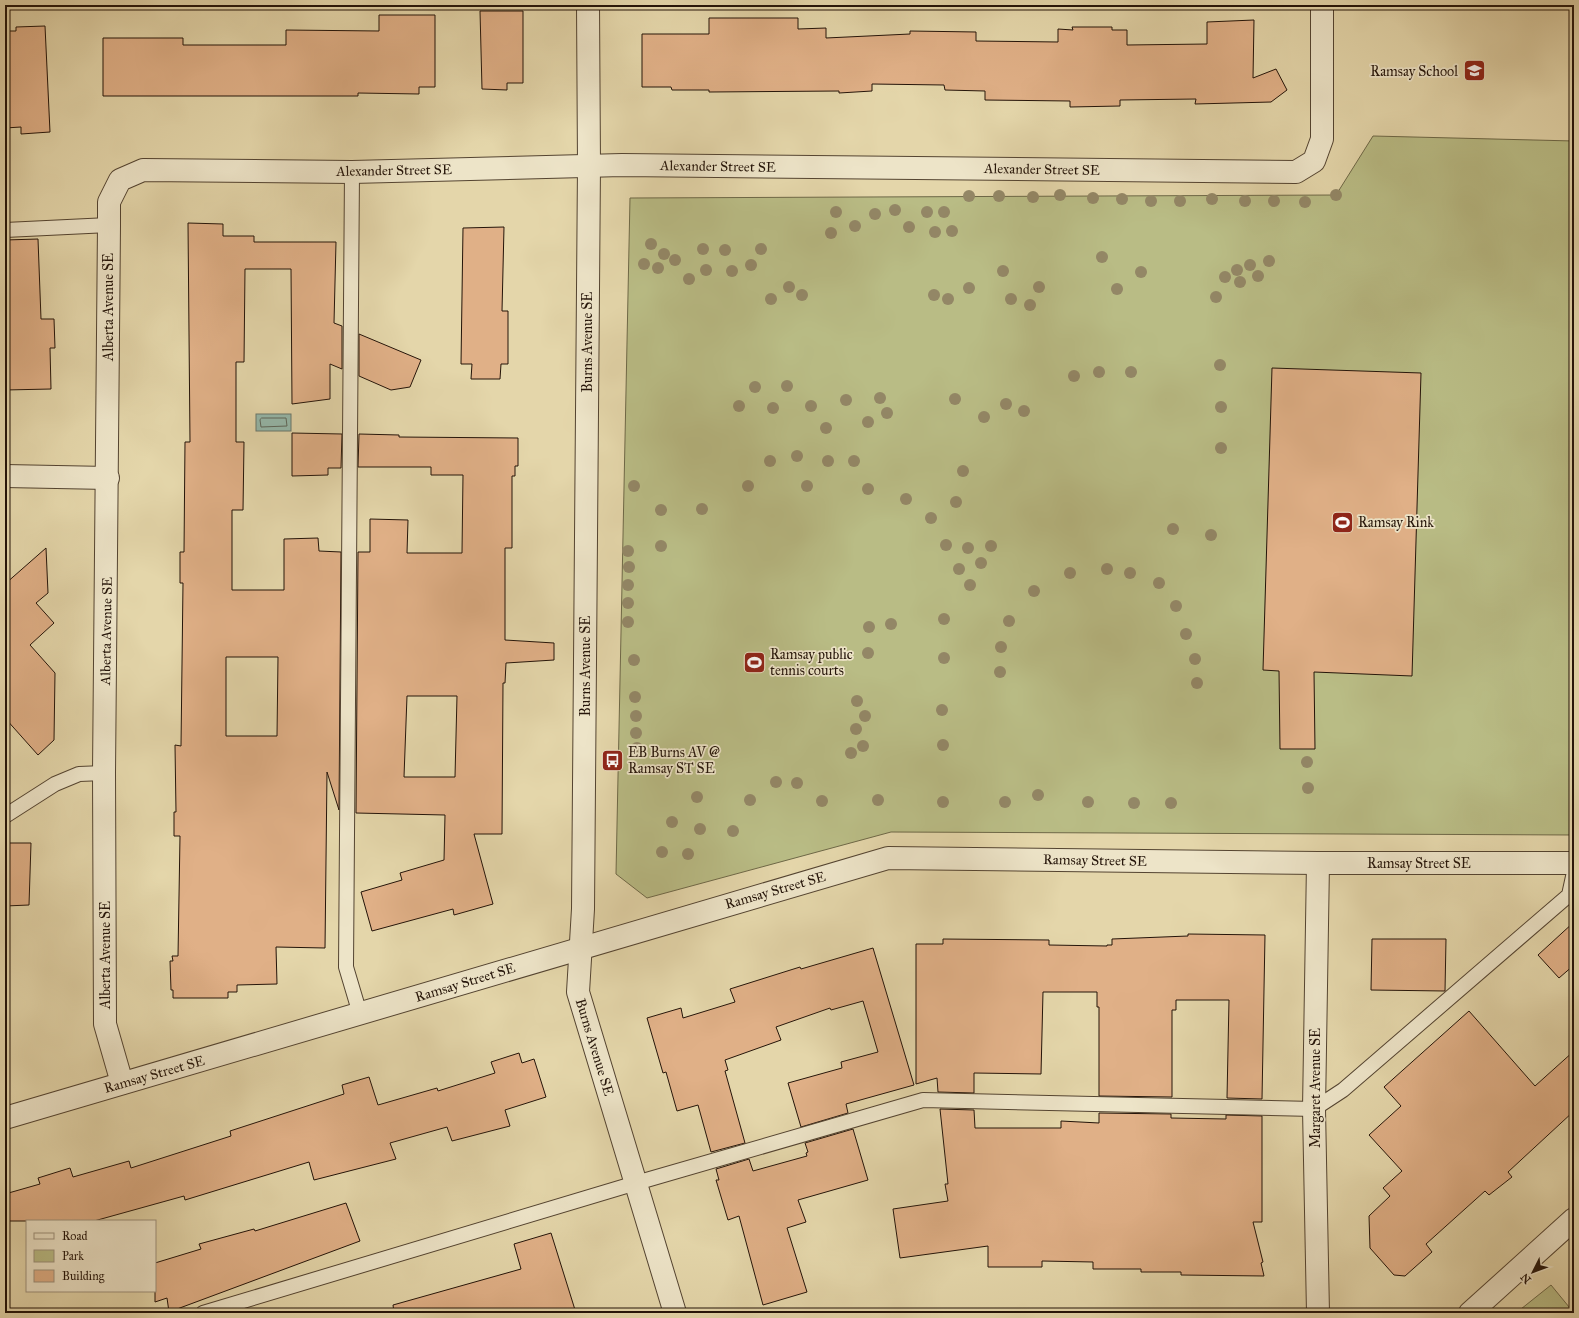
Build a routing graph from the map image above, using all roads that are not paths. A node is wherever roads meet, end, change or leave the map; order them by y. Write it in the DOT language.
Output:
graph roads {
  1 [pos="588,5"];
  2 [pos="1322,5"];
  3 [pos="589,165"];
  4 [pos="352,172"];
  5 [pos="120,180"];
  6 [pos="109,225"];
  7 [pos="5,230"];
  8 [pos="14,476"];
  9 [pos="108,478"];
  10 [pos="5,492"];
  11 [pos="104,773"];
  12 [pos="5,816"];
  13 [pos="1318,863"];
  14 [pos="1574,863"];
  15 [pos="1574,872"];
  16 [pos="580,948"];
  17 [pos="360,1014"];
  18 [pos="122,1082"];
  19 [pos="1314,1109"];
  20 [pos="5,1118"];
  21 [pos="636,1182"];
  22 [pos="1574,1219"];
  23 [pos="203,1313"];
  24 [pos="675,1313"];
  25 [pos="1318,1313"];
  26 [pos="1470,1313"];
  1 -- 3 [label="street, Burns Avenue SE"];
  2 -- 3 [label="street, Alexander Street SE"];
  3 -- 4 [label="street, Alexander Street SE"];
  3 -- 16 [label="street, Burns Avenue SE"];
  4 -- 5 [label="street, Alexander Street SE"];
  4 -- 17 [label="lane"];
  5 -- 6 [label="street, Alberta Avenue SE"];
  6 -- 7 [label="lane"];
  6 -- 9 [label="street, Alberta Avenue SE"];
  8 -- 9 [label="street"];
  8 -- 10 [label="street"];
  9 -- 11 [label="street, Alberta Avenue SE"];
  11 -- 12 [label="lane"];
  11 -- 18 [label="street, Alberta Avenue SE"];
  13 -- 14 [label="street, Ramsay Street SE"];
  13 -- 16 [label="street, Ramsay Street SE"];
  13 -- 19 [label="street, Margaret Avenue SE"];
  15 -- 19 [label="lane"];
  16 -- 17 [label="street, Ramsay Street SE"];
  16 -- 21 [label="street, Burns Avenue SE"];
  17 -- 18 [label="street, Ramsay Street SE"];
  18 -- 20 [label="street, Ramsay Street SE"];
  19 -- 21 [label="lane"];
  19 -- 25 [label="street, Margaret Avenue SE"];
  21 -- 23 [label="lane"];
  21 -- 24 [label="street, Burns Avenue SE"];
  22 -- 26 [label="street"];
}
